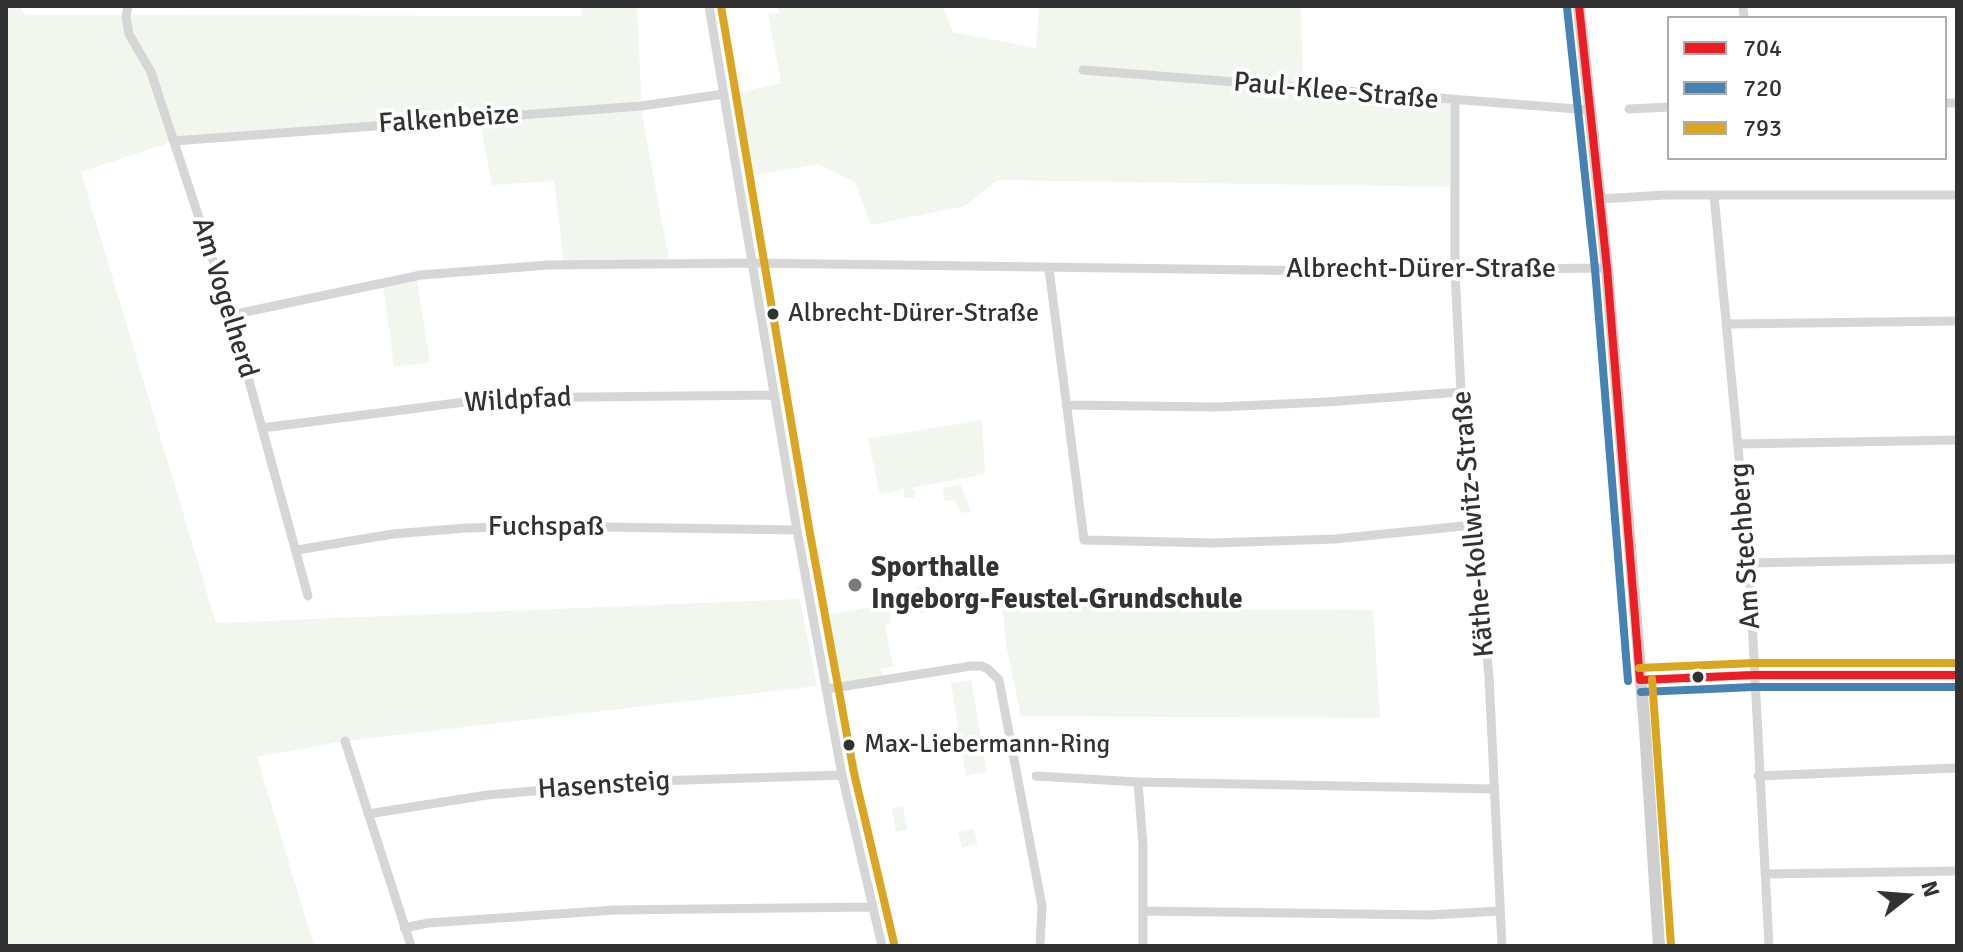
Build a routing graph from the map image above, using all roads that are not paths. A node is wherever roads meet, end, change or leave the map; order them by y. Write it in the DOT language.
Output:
graph roads {
  1 [pos="128,6"];
  2 [pos="709,6"];
  3 [pos="1579,6"];
  4 [pos="1083,70"];
  5 [pos="724,94"];
  6 [pos="1455,101"];
  7 [pos="1667,107"];
  8 [pos="1629,109"];
  9 [pos="1590,110"];
  10 [pos="174,141"];
  11 [pos="1714,195"];
  12 [pos="1957,195"];
  13 [pos="1600,199"];
  14 [pos="753,263"];
  15 [pos="1607,268"];
  16 [pos="1049,269"];
  17 [pos="1455,271"];
  18 [pos="231,315"];
  19 [pos="1957,321"];
  20 [pos="1728,324"];
  21 [pos="1461,392"];
  22 [pos="775,395"];
  23 [pos="1066,405"];
  24 [pos="262,428"];
  25 [pos="1957,440"];
  26 [pos="1739,444"];
  27 [pos="1473,525"];
  28 [pos="797,530"];
  29 [pos="297,550"];
  30 [pos="1957,559"];
  31 [pos="1749,563"];
  32 [pos="308,596"];
  33 [pos="1754,675"];
  34 [pos="1957,675"];
  35 [pos="1640,680"];
  36 [pos="827,689"];
  37 [pos="345,741"];
  38 [pos="1957,768"];
  39 [pos="842,775"];
  40 [pos="1036,776"];
  41 [pos="1758,776"];
  42 [pos="1138,782"];
  43 [pos="1493,789"];
  44 [pos="368,814"];
  45 [pos="1957,871"];
  46 [pos="1765,874"];
  47 [pos="871,907"];
  48 [pos="1144,911"];
  49 [pos="1500,911"];
  50 [pos="404,928"];
  51 [pos="411,946"];
  52 [pos="882,946"];
  53 [pos="1040,946"];
  54 [pos="1143,946"];
  55 [pos="1502,946"];
  56 [pos="1659,946"];
  57 [pos="1769,946"];
  1 -- 10 [label="street, Am Vogelherd"];
  2 -- 5 [label="street"];
  3 -- 9 [label="main road"];
  4 -- 6 [label="street, Paul-Klee-Straße"];
  5 -- 10 [label="street, Falkenbeize"];
  5 -- 14 [label="street"];
  6 -- 9 [label="street, Paul-Klee-Straße"];
  6 -- 17 [label="street, Käthe-Kollwitz-Straße"];
  7 -- 8 [label="street"];
  9 -- 13 [label="main road"];
  10 -- 18 [label="street, Am Vogelherd"];
  11 -- 12 [label="street"];
  11 -- 13 [label="street"];
  11 -- 20 [label="street, Am Stechberg"];
  13 -- 15 [label="main road"];
  14 -- 16 [label="street, Albrecht-Dürer-Straße"];
  14 -- 18 [label="street, Albrecht-Dürer-Straße"];
  14 -- 22 [label="street"];
  15 -- 17 [label="street, Albrecht-Dürer-Straße"];
  15 -- 35 [label="main road"];
  16 -- 17 [label="street, Albrecht-Dürer-Straße"];
  16 -- 23 [label="street"];
  17 -- 21 [label="street, Käthe-Kollwitz-Straße"];
  18 -- 24 [label="street, Am Vogelherd"];
  19 -- 20 [label="street"];
  20 -- 26 [label="street, Am Stechberg"];
  21 -- 23 [label="street"];
  21 -- 27 [label="street, Käthe-Kollwitz-Straße"];
  22 -- 24 [label="street, Wildpfad"];
  22 -- 28 [label="street"];
  23 -- 27 [label="street"];
  24 -- 29 [label="street, Am Vogelherd"];
  25 -- 26 [label="street"];
  26 -- 31 [label="street, Am Stechberg"];
  27 -- 43 [label="street, Käthe-Kollwitz-Straße"];
  28 -- 29 [label="street, Fuchspaß"];
  28 -- 36 [label="street"];
  29 -- 32 [label="street, Am Vogelherd"];
  30 -- 31 [label="street"];
  31 -- 33 [label="street, Am Stechberg"];
  33 -- 34 [label="street"];
  33 -- 35 [label="street"];
  33 -- 41 [label="street, Am Stechberg"];
  35 -- 56 [label="main road"];
  36 -- 39 [label="street"];
  36 -- 53 [label="street"];
  37 -- 44 [label="street"];
  38 -- 41 [label="street"];
  39 -- 44 [label="street, Hasensteig"];
  39 -- 47 [label="street"];
  40 -- 42 [label="street"];
  41 -- 46 [label="street, Am Stechberg"];
  42 -- 43 [label="street"];
  42 -- 48 [label="street"];
  43 -- 49 [label="street, Käthe-Kollwitz-Straße"];
  44 -- 50 [label="street"];
  45 -- 46 [label="street"];
  46 -- 57 [label="street, Am Stechberg"];
  47 -- 50 [label="street"];
  47 -- 52 [label="street"];
  48 -- 49 [label="street"];
  48 -- 54 [label="street"];
  49 -- 55 [label="street, Käthe-Kollwitz-Straße"];
  50 -- 51 [label="street"];
}
